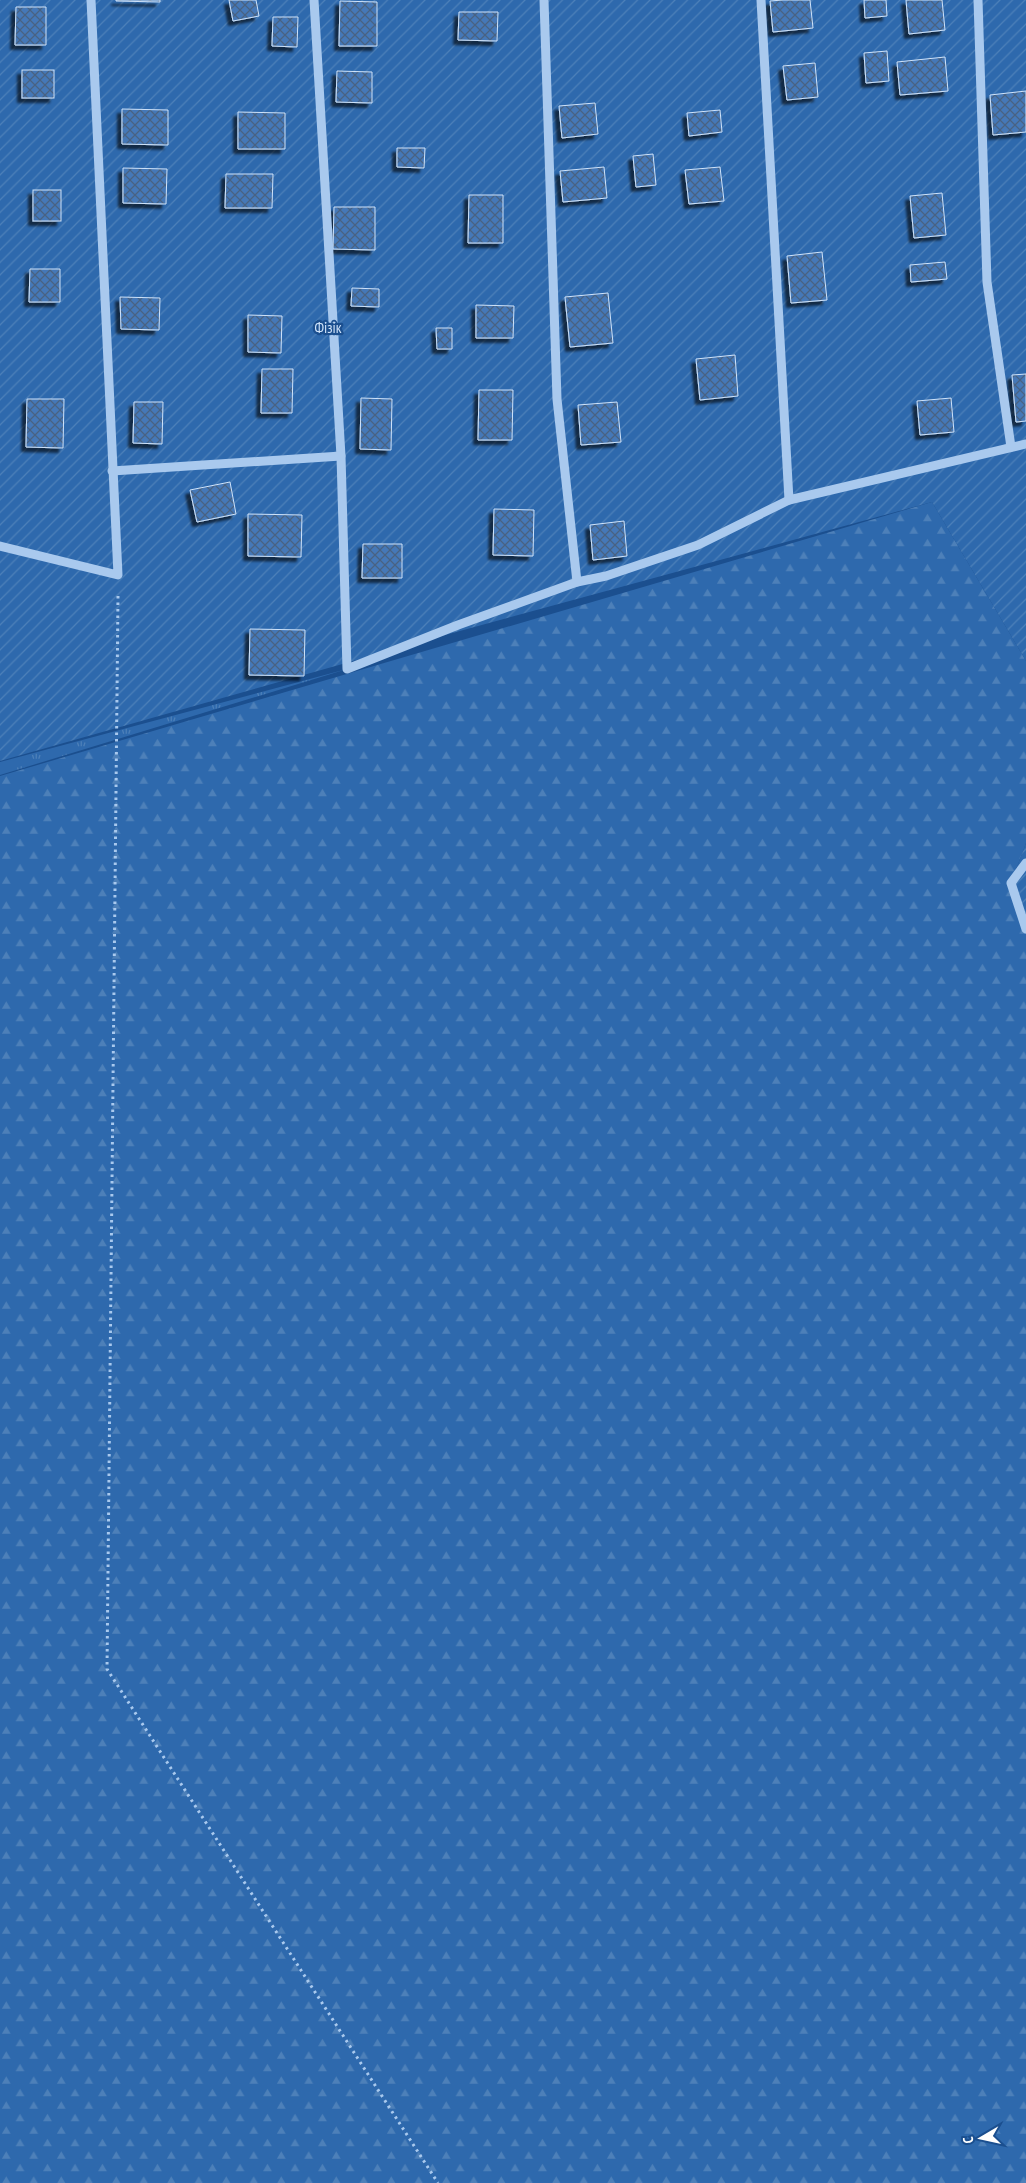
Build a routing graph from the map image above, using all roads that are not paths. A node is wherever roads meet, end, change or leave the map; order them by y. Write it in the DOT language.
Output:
graph roads {
  1 [pos="91,0"];
  2 [pos="314,0"];
  3 [pos="544,0"];
  4 [pos="761,0"];
  5 [pos="978,0"];
  6 [pos="1026,444"];
  7 [pos="1011,447"];
  8 [pos="341,456"];
  9 [pos="112,471"];
  10 [pos="789,500"];
  11 [pos="0,546"];
  12 [pos="577,582"];
  13 [pos="1026,862"];
  14 [pos="1026,929"];
  1 -- 9 [label="lane"];
  2 -- 8 [label="lane"];
  3 -- 12 [label="lane"];
  4 -- 10 [label="lane"];
  5 -- 7 [label="lane"];
  6 -- 7 [label="lane"];
  7 -- 10 [label="lane"];
  8 -- 9 [label="lane"];
  8 -- 12 [label="lane"];
  9 -- 11 [label="lane"];
  10 -- 12 [label="lane"];
  13 -- 14 [label="lane"];
}
